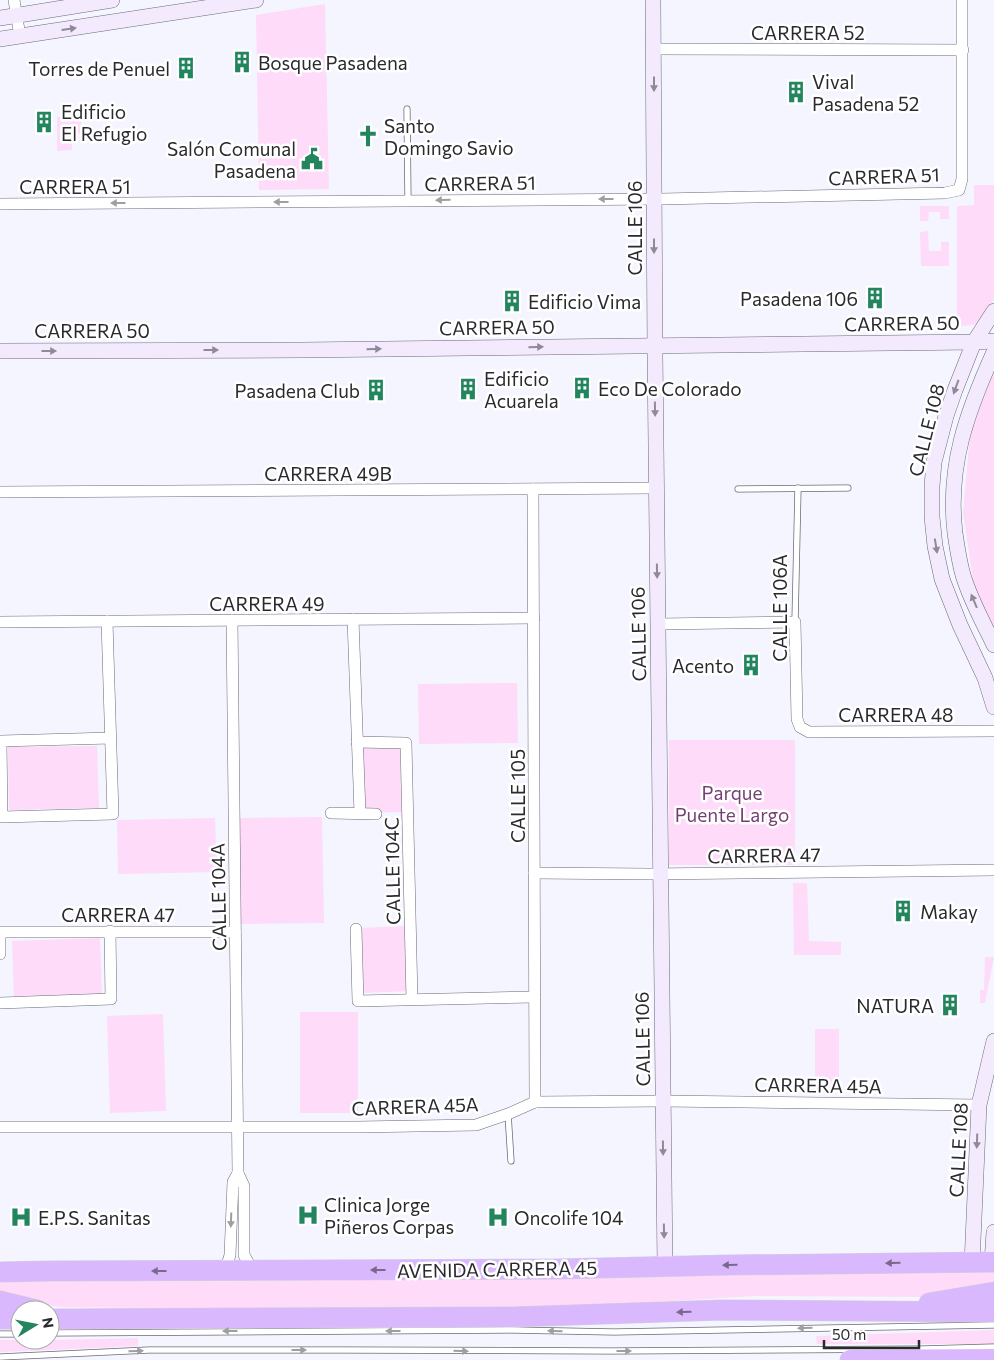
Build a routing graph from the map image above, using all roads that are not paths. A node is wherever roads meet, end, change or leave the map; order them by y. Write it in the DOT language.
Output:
graph roads {
  1 [pos="14,0"];
  2 [pos="112,0"];
  3 [pos="256,0"];
  4 [pos="654,0"];
  5 [pos="962,0"];
  6 [pos="16,16"];
  7 [pos="0,18"];
  8 [pos="20,36"];
  9 [pos="0,39"];
  10 [pos="654,49"];
  11 [pos="963,50"];
  12 [pos="407,109"];
  13 [pos="654,199"];
  14 [pos="408,201"];
  15 [pos="0,204"];
  16 [pos="994,311"];
  17 [pos="994,341"];
  18 [pos="974,342"];
  19 [pos="655,345"];
  20 [pos="0,351"];
  21 [pos="994,352"];
  22 [pos="656,488"];
  23 [pos="798,488"];
  24 [pos="848,488"];
  25 [pos="533,489"];
  26 [pos="738,489"];
  27 [pos="0,492"];
  28 [pos="534,618"];
  29 [pos="353,619"];
  30 [pos="232,620"];
  31 [pos="108,621"];
  32 [pos="0,622"];
  33 [pos="796,622"];
  34 [pos="658,624"];
  35 [pos="994,645"];
  36 [pos="994,707"];
  37 [pos="800,727"];
  38 [pos="994,731"];
  39 [pos="111,738"];
  40 [pos="357,742"];
  41 [pos="331,812"];
  42 [pos="360,813"];
  43 [pos="376,814"];
  44 [pos="994,870"];
  45 [pos="534,873"];
  46 [pos="660,874"];
  47 [pos="356,930"];
  48 [pos="110,931"];
  49 [pos="0,932"];
  50 [pos="235,932"];
  51 [pos="0,954"];
  52 [pos="535,997"];
  53 [pos="412,999"];
  54 [pos="0,1003"];
  55 [pos="994,1041"];
  56 [pos="663,1101"];
  57 [pos="535,1102"];
  58 [pos="979,1105"];
  59 [pos="508,1114"];
  60 [pos="237,1126"];
  61 [pos="0,1127"];
  62 [pos="510,1161"];
  63 [pos="238,1173"];
  64 [pos="994,1232"];
  65 [pos="993,1262"];
  66 [pos="972,1263"];
  67 [pos="664,1267"];
  68 [pos="220,1271"];
  69 [pos="253,1271"];
  70 [pos="0,1272"];
  71 [pos="994,1292"];
  72 [pos="873,1312"];
  73 [pos="994,1312"];
  74 [pos="60,1315"];
  75 [pos="72,1318"];
  76 [pos="60,1319"];
  77 [pos="994,1325"];
  78 [pos="60,1333"];
  79 [pos="994,1347"];
  80 [pos="0,1357"];
  81 [pos="994,1359"];
  82 [pos="850,1360"];
  1 -- 6 [label="street"];
  2 -- 6 [label="street"];
  8 -- 3 [label="street, one-way"];
  4 -- 10 [label="street, CALLE 106"];
  5 -- 11 [label="street"];
  6 -- 7 [label="street"];
  6 -- 8 [label="street"];
  8 -- 9 [label="street"];
  10 -- 11 [label="street, CARRERA 52"];
  10 -- 13 [label="street, CALLE 106, one-way"];
  11 -- 13 [label="street, CARRERA 51"];
  12 -- 14 [label="lane"];
  13 -- 14 [label="street, CARRERA 51, one-way"];
  13 -- 19 [label="street, CALLE 106, one-way"];
  14 -- 15 [label="street, CARRERA 51, one-way"];
  16 -- 18 [label="street, CALLE 108"];
  17 -- 18 [label="street, CARRERA 50"];
  18 -- 19 [label="street, CARRERA 50"];
  18 -- 36 [label="street, CALLE 108, one-way"];
  20 -- 19 [label="street, CARRERA 50, one-way"];
  19 -- 22 [label="street, CALLE 106, one-way"];
  35 -- 21 [label="street, CALLE 108, one-way"];
  22 -- 25 [label="street, CARRERA 49B"];
  22 -- 34 [label="street, CALLE 106, one-way"];
  23 -- 24 [label="lane"];
  23 -- 26 [label="lane"];
  23 -- 33 [label="lane, CALLE 106A"];
  25 -- 27 [label="street, CARRERA 49B"];
  25 -- 28 [label="street, CALLE 105"];
  28 -- 29 [label="street, CARRERA 49"];
  28 -- 45 [label="street, CALLE 105"];
  29 -- 30 [label="street, CARRERA 49"];
  29 -- 40 [label="street"];
  30 -- 31 [label="street, CARRERA 49"];
  30 -- 50 [label="street, CALLE 104A"];
  31 -- 32 [label="street, CARRERA 49"];
  31 -- 39 [label="street"];
  33 -- 34 [label="street"];
  33 -- 37 [label="street, CALLE 106A"];
  34 -- 46 [label="street, CALLE 106"];
  37 -- 38 [label="street, CARRERA 48"];
  39 -- 39 [label="street"];
  40 -- 42 [label="street"];
  40 -- 53 [label="street, CALLE 104C"];
  41 -- 42 [label="street"];
  42 -- 43 [label="street"];
  44 -- 46 [label="street, CARRERA 47"];
  45 -- 46 [label="street, CARRERA 47"];
  45 -- 52 [label="street, CALLE 105"];
  46 -- 56 [label="street, CALLE 106"];
  47 -- 53 [label="street"];
  48 -- 49 [label="street, CARRERA 47"];
  48 -- 50 [label="street, CARRERA 47"];
  48 -- 54 [label="street"];
  49 -- 51 [label="street"];
  50 -- 60 [label="street, CALLE 104A"];
  52 -- 53 [label="street"];
  52 -- 57 [label="street, CALLE 105"];
  55 -- 58 [label="street, CALLE 108"];
  56 -- 57 [label="street, CARRERA 45A"];
  56 -- 58 [label="street, CARRERA 45A"];
  56 -- 67 [label="street, CALLE 106, one-way"];
  57 -- 59 [label="street, CARRERA 45A"];
  58 -- 66 [label="street, CALLE 108, one-way"];
  59 -- 60 [label="street, CARRERA 45A"];
  59 -- 62 [label="lane"];
  60 -- 61 [label="street, CARRERA 45A"];
  60 -- 63 [label="street, CALLE 104A"];
  63 -- 68 [label="street, CALLE 104A, one-way"];
  63 -- 69 [label="street, CALLE 104A"];
  64 -- 65 [label="street"];
  65 -- 66 [label="highway, AVENIDA CARRERA 45"];
  66 -- 67 [label="highway, AVENIDA CARRERA 45, one-way"];
  67 -- 69 [label="highway, AVENIDA CARRERA 45, one-way"];
  68 -- 69 [label="highway, AVENIDA CARRERA 45"];
  68 -- 70 [label="highway, AVENIDA CARRERA 45, one-way"];
  71 -- 72 [label="highway"];
  72 -- 73 [label="highway"];
  72 -- 75 [label="highway, one-way"];
  74 -- 75 [label="highway"];
  75 -- 76 [label="highway"];
  77 -- 78 [label="lane, one-way"];
  80 -- 79 [label="lane, one-way"];
  81 -- 82 [label="highway"];
}
